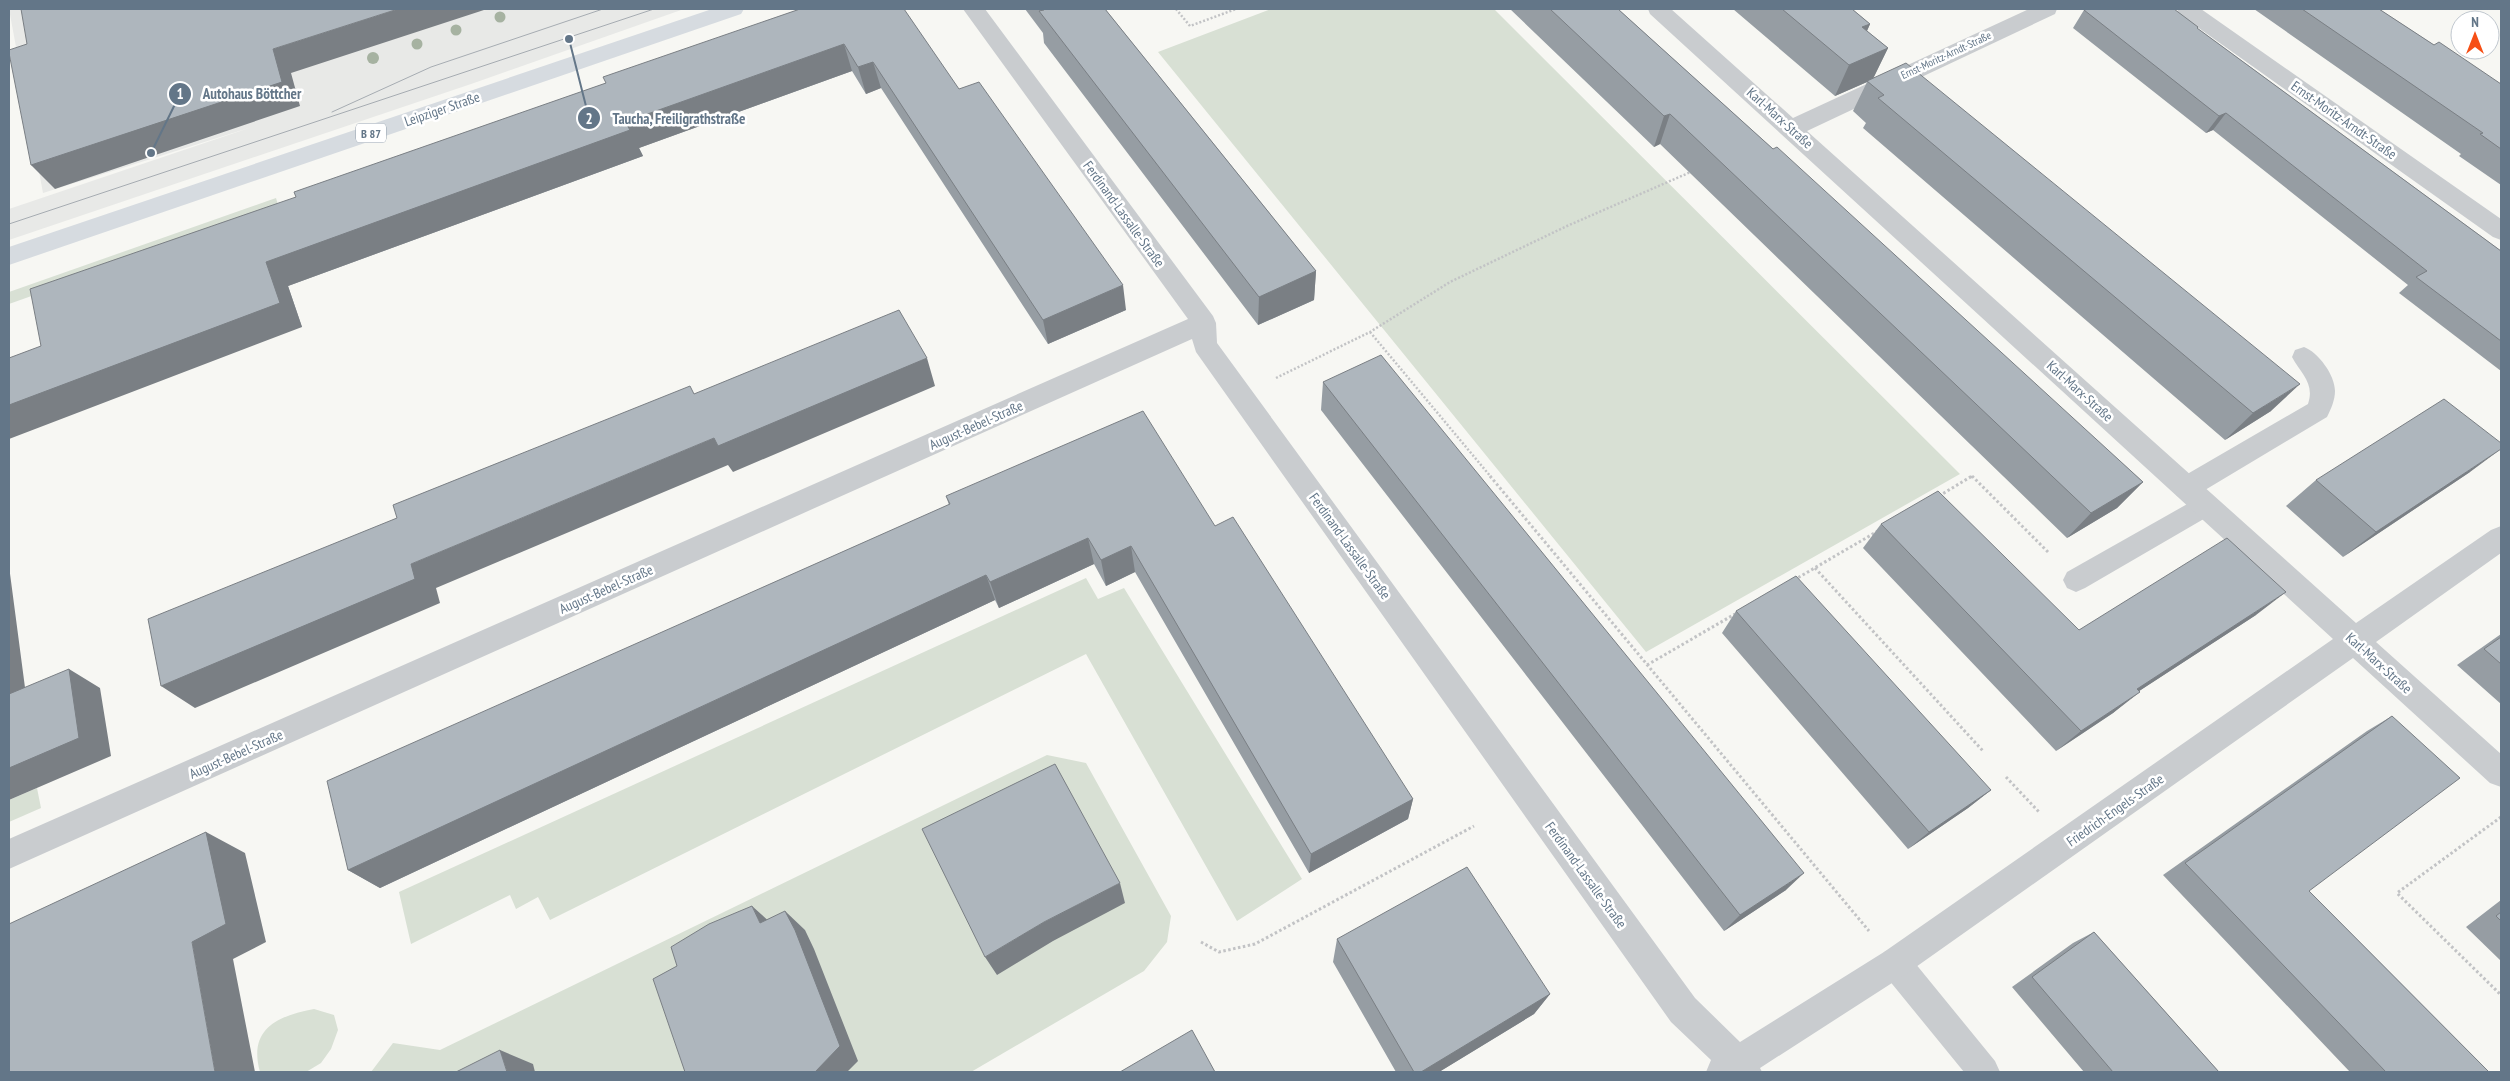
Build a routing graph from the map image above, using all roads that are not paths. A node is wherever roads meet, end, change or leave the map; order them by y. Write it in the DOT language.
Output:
graph roads {
  1 [pos="733,9"];
  2 [pos="974,9"];
  3 [pos="1658,9"];
  4 [pos="2047,9"];
  5 [pos="2187,9"];
  6 [pos="1792,128"];
  7 [pos="2501,231"];
  8 [pos="9,256"];
  9 [pos="1204,323"];
  10 [pos="2304,356"];
  11 [pos="2186,488"];
  12 [pos="2205,506"];
  13 [pos="2501,538"];
  14 [pos="2076,580"];
  15 [pos="2355,642"];
  16 [pos="2501,773"];
  17 [pos="9,854"];
  18 [pos="1895,963"];
  19 [pos="1735,1069"];
  20 [pos="1984,1072"];
  1 -- 8 [label="main road, Leipziger Straße / B 87"];
  2 -- 9 [label="street, Ferdinand-Lassalle-Straße"];
  3 -- 6 [label="street, Karl-Marx-Straße"];
  4 -- 6 [label="street, Ernst-Moritz-Arndt-Straße"];
  5 -- 7 [label="street, Ernst-Moritz-Arndt-Straße"];
  6 -- 11 [label="street, Karl-Marx-Straße"];
  9 -- 17 [label="street, August-Bebel-Straße"];
  9 -- 19 [label="street, Ferdinand-Lassalle-Straße"];
  10 -- 11 [label="lane"];
  11 -- 12 [label="street, Karl-Marx-Straße"];
  12 -- 14 [label="lane"];
  12 -- 15 [label="street, Karl-Marx-Straße"];
  13 -- 15 [label="street, Friedrich-Engels-Straße"];
  15 -- 16 [label="street, Karl-Marx-Straße"];
  15 -- 18 [label="street, Friedrich-Engels-Straße"];
  18 -- 19 [label="street, Friedrich-Engels-Straße"];
  18 -- 20 [label="lane"];
}
